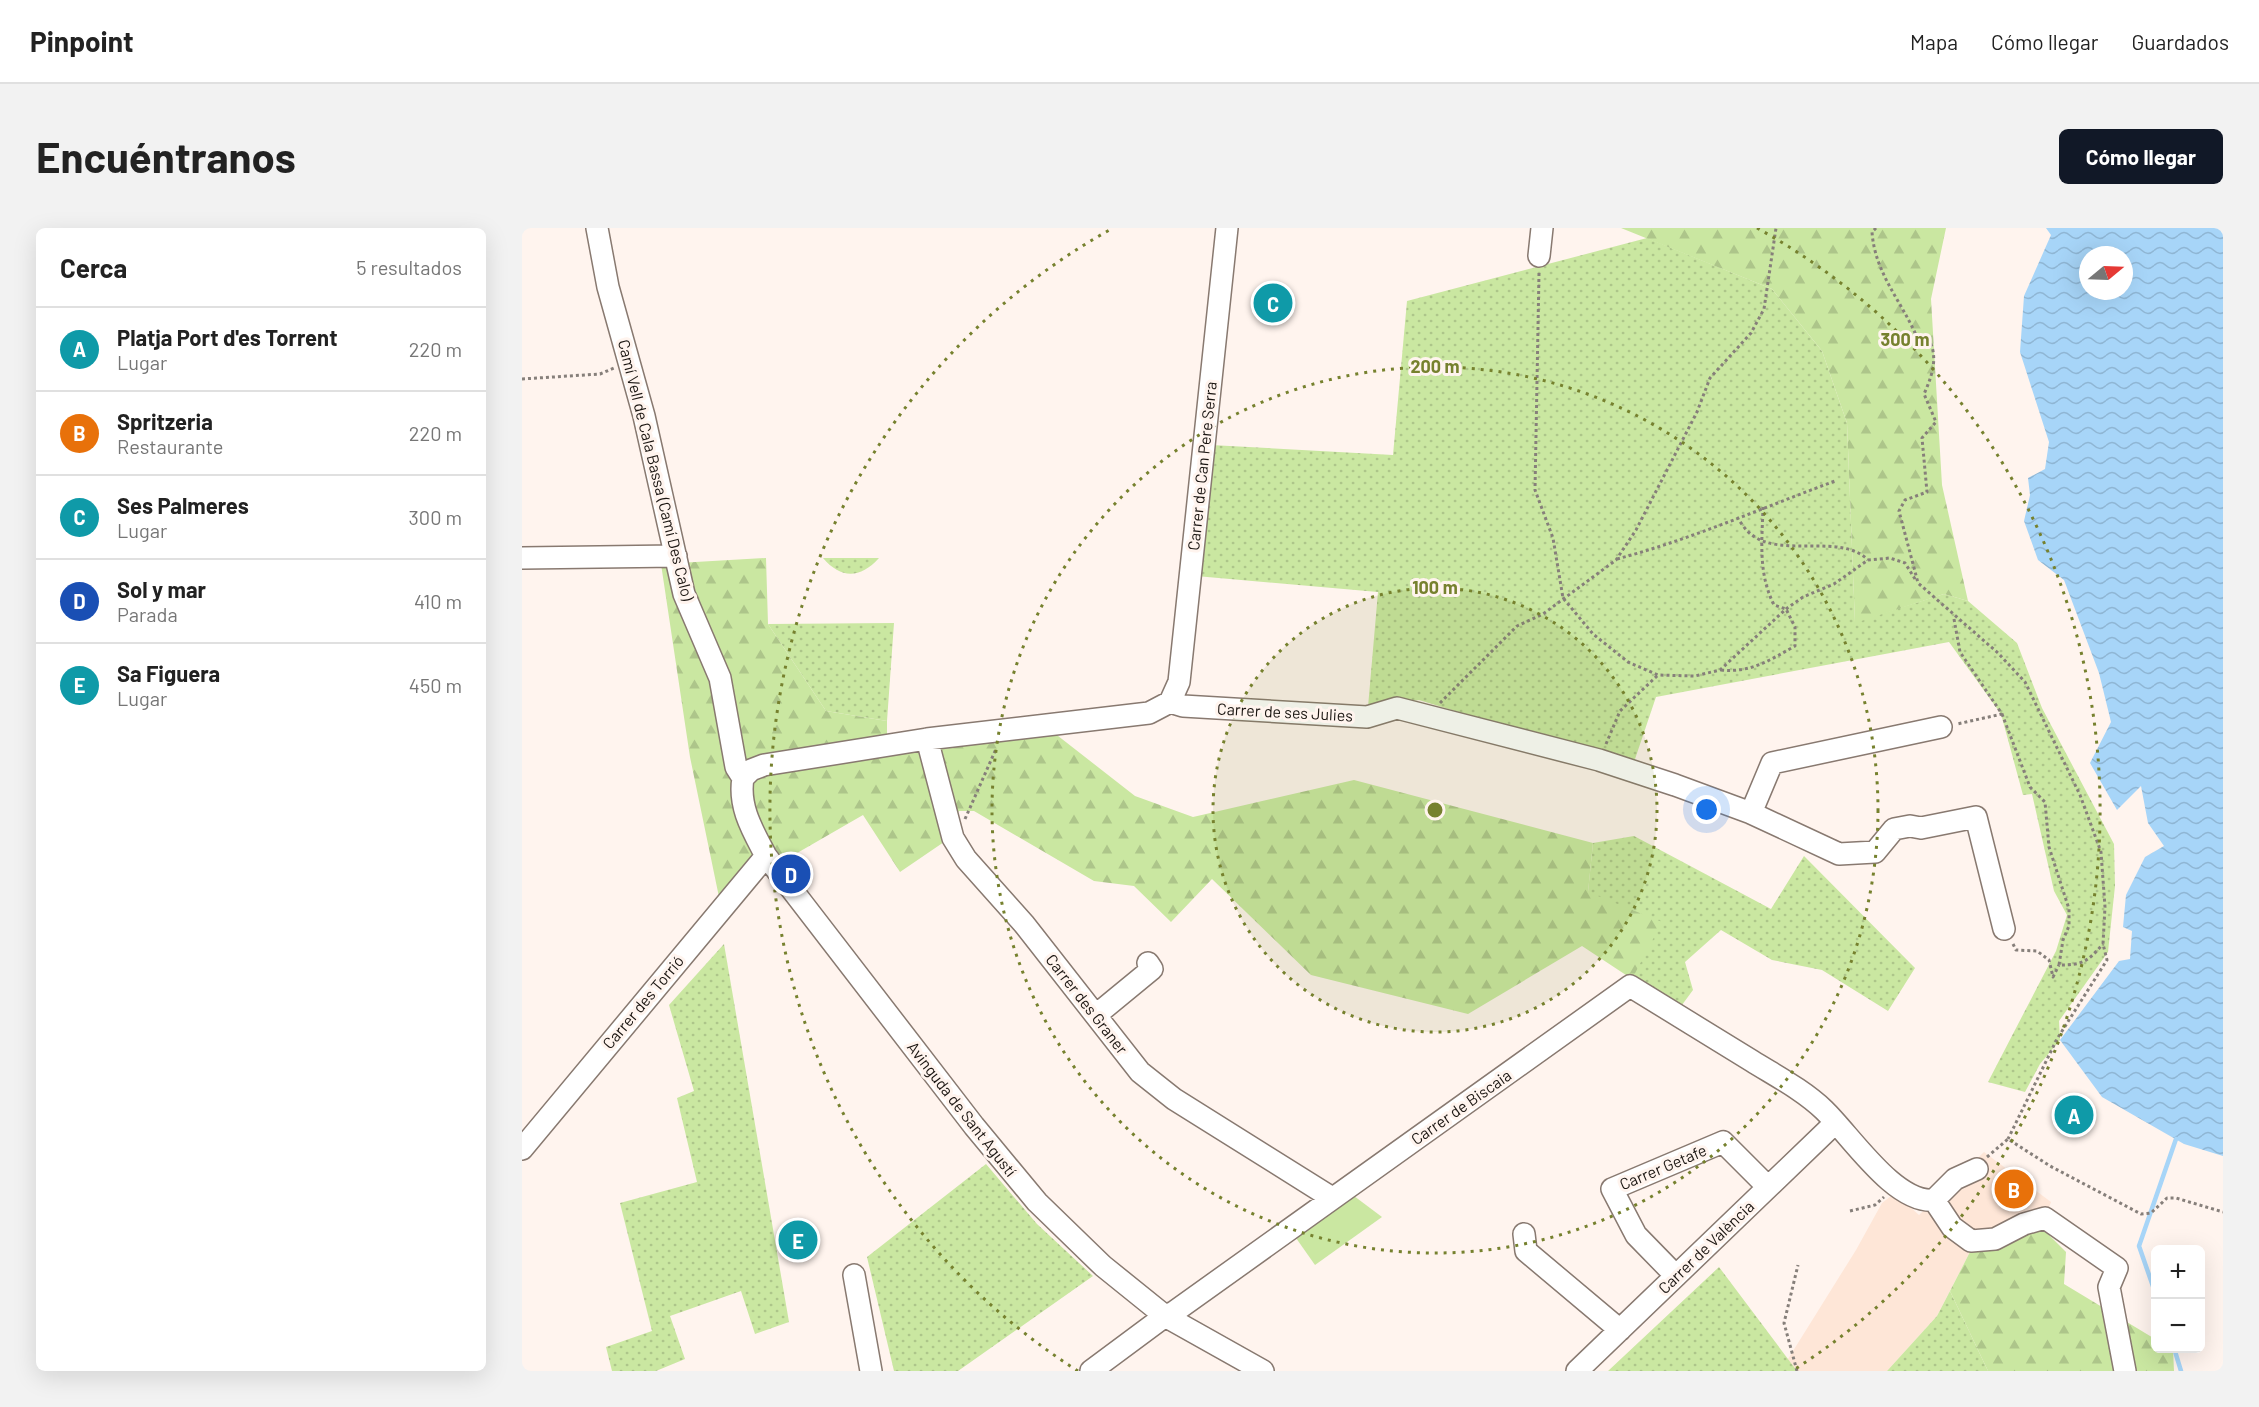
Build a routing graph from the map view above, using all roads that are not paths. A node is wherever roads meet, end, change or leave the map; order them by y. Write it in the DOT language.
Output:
graph roads {
  1 [pos="597,228"];
  2 [pos="1227,228"];
  3 [pos="1542,228"];
  4 [pos="1539,256"];
  5 [pos="676,556"];
  6 [pos="522,558"];
  7 [pos="1170,702"];
  8 [pos="1941,727"];
  9 [pos="927,739"];
  10 [pos="743,778"];
  11 [pos="1751,813"];
  12 [pos="766,856"];
  13 [pos="2004,929"];
  14 [pos="1148,963"];
  15 [pos="1096,1015"];
  16 [pos="1834,1124"];
  17 [pos="522,1149"];
  18 [pos="1977,1170"];
  19 [pos="1768,1187"];
  20 [pos="1332,1198"];
  21 [pos="1934,1200"];
  22 [pos="1524,1234"];
  23 [pos="854,1275"];
  24 [pos="1676,1276"];
  25 [pos="1165,1316"];
  26 [pos="1620,1330"];
  27 [pos="871,1371"];
  28 [pos="1091,1371"];
  29 [pos="1263,1371"];
  30 [pos="1577,1371"];
  31 [pos="2125,1371"];
  1 -- 5 [label="street, Camí Vell de Cala Bassa (Camí Des Calo)"];
  2 -- 7 [label="street, Carrer de Can Pere Serra"];
  3 -- 4 [label="street"];
  5 -- 6 [label="street"];
  5 -- 10 [label="street, Camí Vell de Cala Bassa (Camí Des Calo)"];
  7 -- 9 [label="street"];
  7 -- 11 [label="street, Carrer de ses Julies"];
  8 -- 11 [label="street"];
  9 -- 10 [label="street"];
  9 -- 15 [label="street, Carrer des Graner"];
  10 -- 12 [label="street, Avinguda de Sant Agustí"];
  11 -- 13 [label="street, Carrer de ses Julies"];
  12 -- 17 [label="street, Carrer des Torrió"];
  12 -- 25 [label="street, Avinguda de Sant Agustí"];
  14 -- 15 [label="street"];
  15 -- 20 [label="street, Carrer des Graner"];
  16 -- 19 [label="street, Carrer de València"];
  16 -- 20 [label="street, Carrer de Biscaia"];
  16 -- 21 [label="street"];
  18 -- 21 [label="street"];
  19 -- 24 [label="street, Carrer de València"];
  19 -- 24 [label="street, Carrer Getafe"];
  20 -- 25 [label="street, Carrer de Biscaia"];
  21 -- 31 [label="street"];
  22 -- 26 [label="street"];
  23 -- 27 [label="street"];
  24 -- 26 [label="street, Carrer de València"];
  25 -- 28 [label="street, Carrer de Biscaia"];
  25 -- 29 [label="street, Avinguda de Sant Agustí"];
  26 -- 30 [label="street, Carrer de València"];
}
